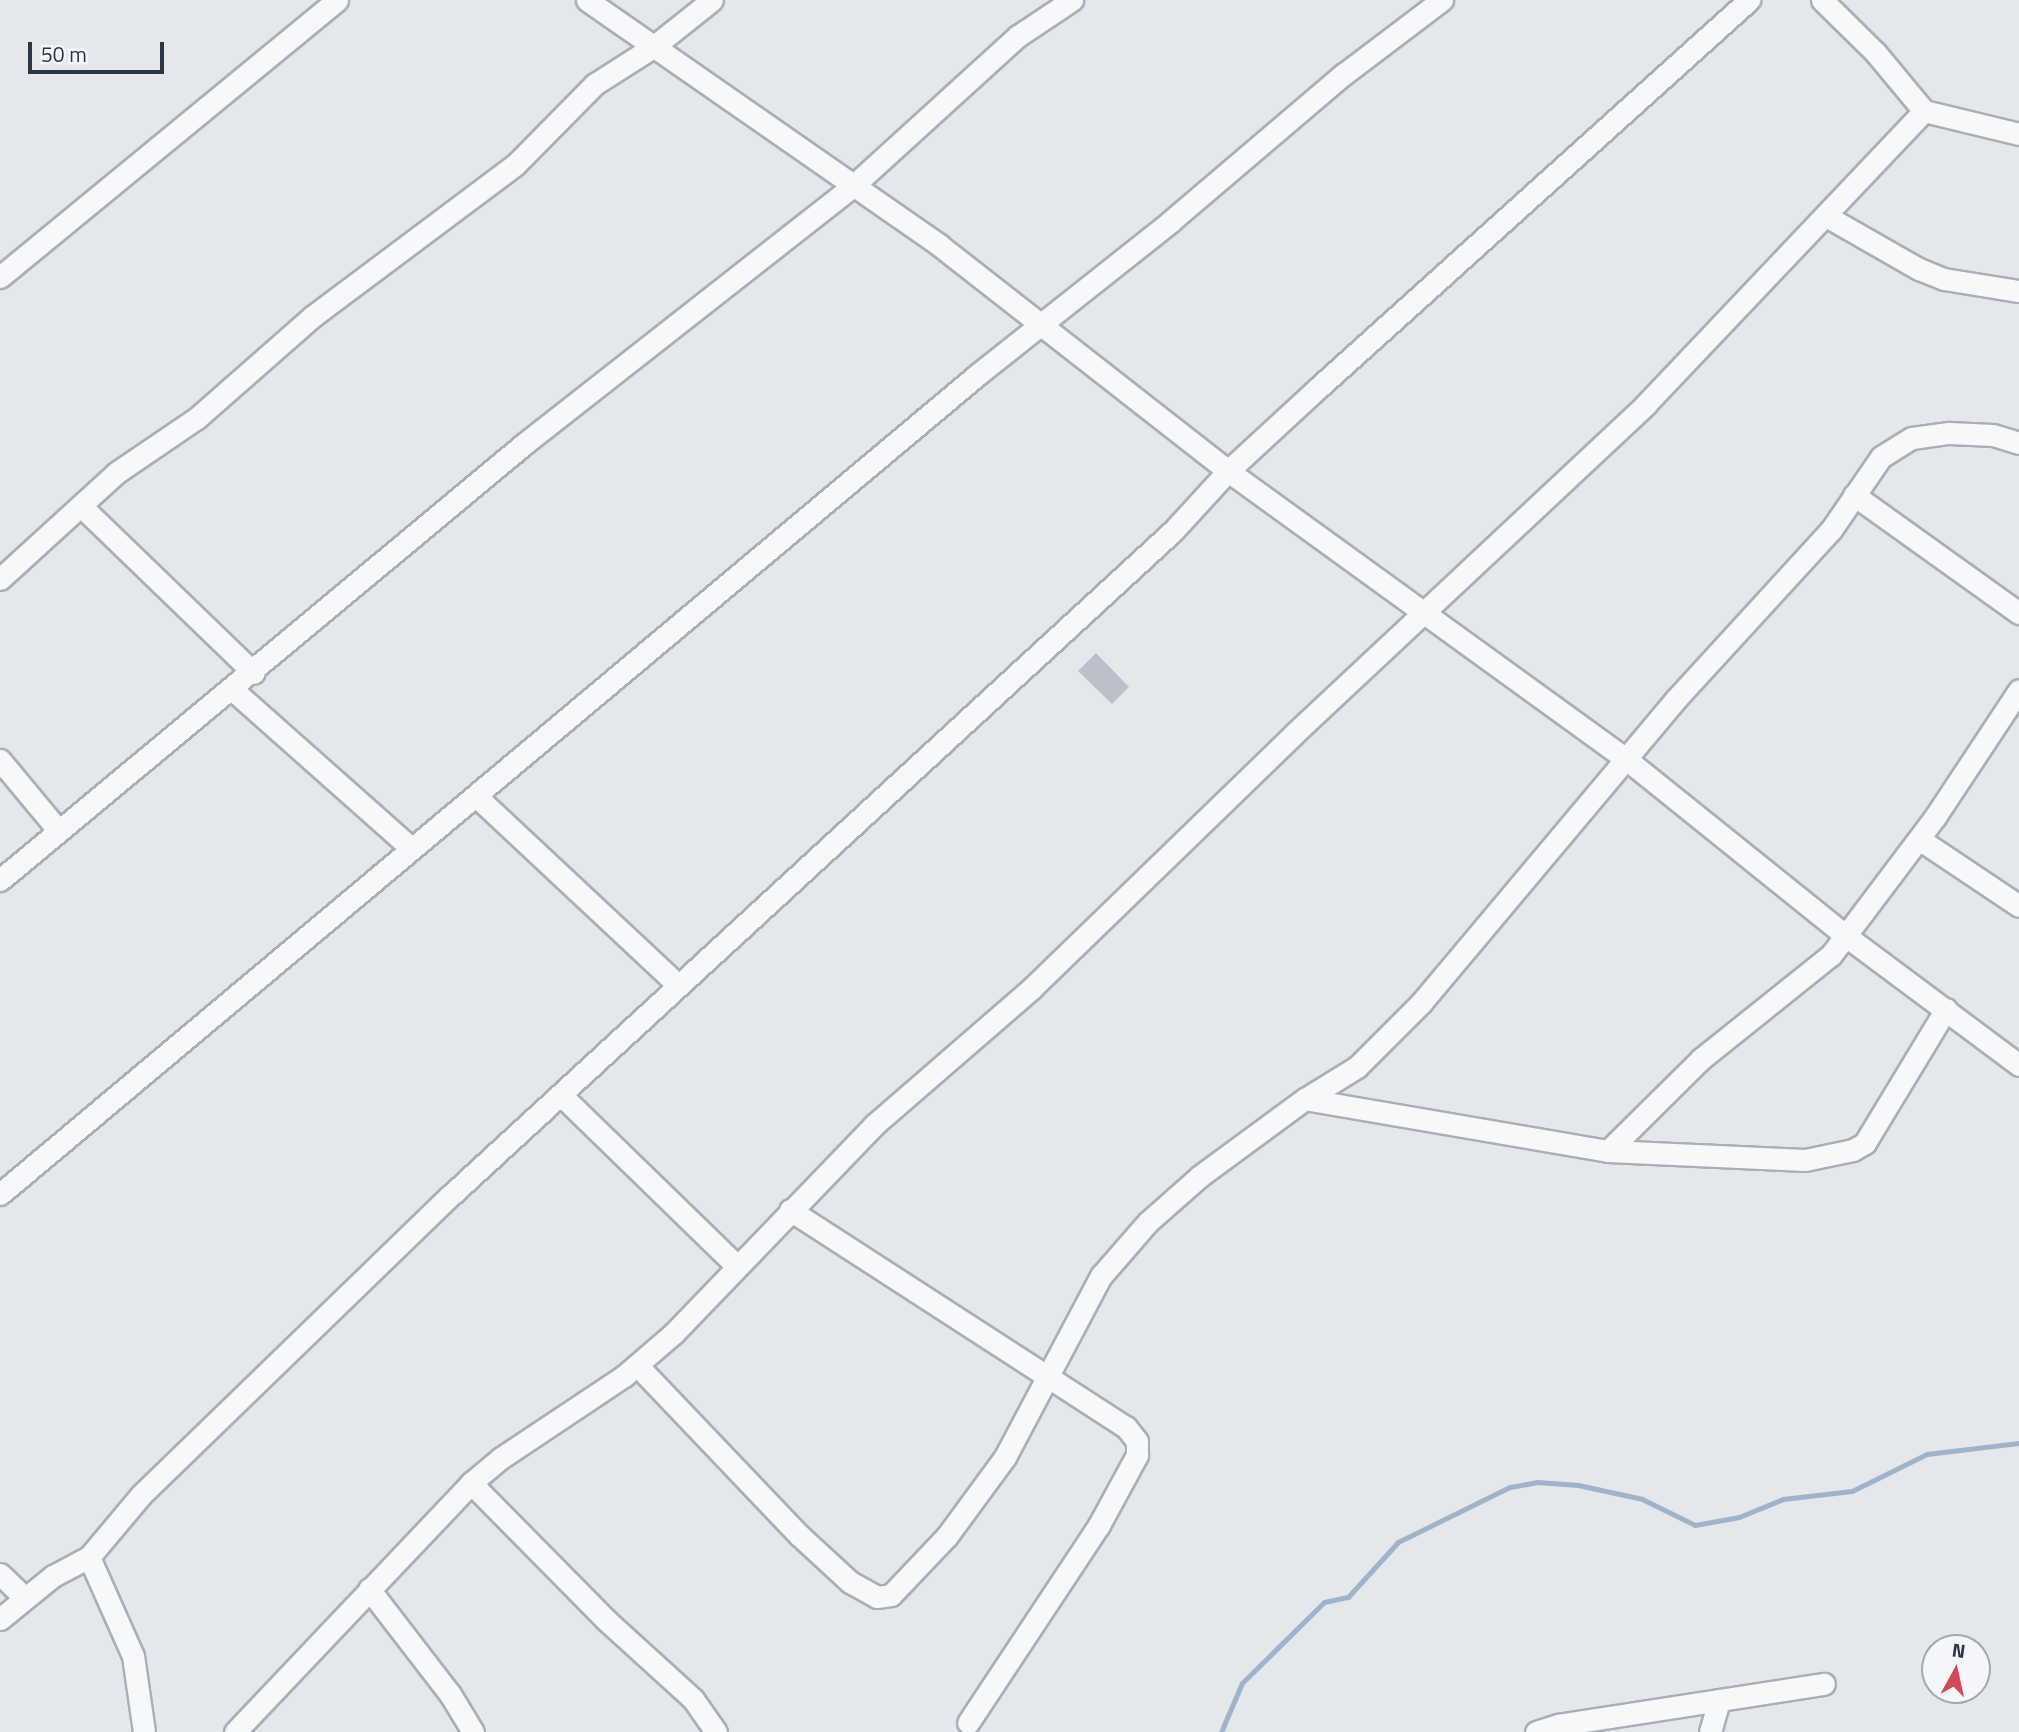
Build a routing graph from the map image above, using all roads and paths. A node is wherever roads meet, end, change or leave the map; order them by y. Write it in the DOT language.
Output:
graph roads {
  1 [pos="337,0"];
  2 [pos="587,0"];
  3 [pos="712,0"];
  4 [pos="1072,0"];
  5 [pos="1442,0"];
  6 [pos="1749,0"];
  7 [pos="1822,0"];
  8 [pos="653,47"];
  9 [pos="1924,111"];
  10 [pos="2019,134"];
  11 [pos="853,186"];
  12 [pos="1826,216"];
  13 [pos="0,277"];
  14 [pos="2019,291"];
  15 [pos="1039,324"];
  16 [pos="2019,443"];
  17 [pos="1228,471"];
  18 [pos="1854,495"];
  19 [pos="81,506"];
  20 [pos="0,579"];
  21 [pos="1424,612"];
  22 [pos="2019,613"];
  23 [pos="254,673"];
  24 [pos="233,690"];
  25 [pos="2019,690"];
  26 [pos="2010,714"];
  27 [pos="0,760"];
  28 [pos="1626,760"];
  29 [pos="476,796"];
  30 [pos="59,831"];
  31 [pos="1919,839"];
  32 [pos="412,849"];
  33 [pos="0,880"];
  34 [pos="2019,906"];
  35 [pos="1846,936"];
  36 [pos="678,985"];
  37 [pos="1946,1009"];
  38 [pos="2019,1065"];
  39 [pos="561,1095"];
  40 [pos="1305,1099"];
  41 [pos="1608,1151"];
  42 [pos="0,1194"];
  43 [pos="790,1210"];
  44 [pos="737,1266"];
  45 [pos="637,1365"];
  46 [pos="1047,1377"];
  47 [pos="471,1483"];
  48 [pos="89,1557"];
  49 [pos="0,1574"];
  50 [pos="369,1589"];
  51 [pos="24,1597"];
  52 [pos="0,1619"];
  53 [pos="1824,1684"];
  54 [pos="1719,1700"];
  55 [pos="968,1723"];
  56 [pos="145,1732"];
  57 [pos="235,1732"];
  58 [pos="473,1732"];
  59 [pos="716,1732"];
  60 [pos="1536,1732"];
  61 [pos="1710,1732"];
  1 -- 13 [label="street"];
  2 -- 8 [label="street"];
  3 -- 8 [label="street"];
  4 -- 11 [label="street"];
  5 -- 15 [label="street"];
  6 -- 17 [label="street"];
  7 -- 9 [label="street"];
  8 -- 11 [label="street"];
  8 -- 19 [label="street"];
  9 -- 10 [label="street"];
  9 -- 12 [label="street"];
  11 -- 15 [label="street"];
  11 -- 23 [label="street"];
  12 -- 14 [label="street"];
  12 -- 21 [label="street"];
  15 -- 17 [label="street"];
  15 -- 29 [label="street"];
  16 -- 18 [label="street"];
  17 -- 21 [label="street"];
  17 -- 36 [label="street"];
  18 -- 22 [label="street"];
  18 -- 28 [label="street"];
  19 -- 20 [label="street"];
  19 -- 23 [label="street"];
  21 -- 28 [label="street"];
  21 -- 43 [label="street"];
  23 -- 24 [label="street"];
  24 -- 30 [label="street"];
  24 -- 32 [label="street"];
  25 -- 26 [label="street"];
  26 -- 31 [label="street"];
  27 -- 30 [label="street"];
  28 -- 35 [label="street"];
  28 -- 40 [label="street"];
  29 -- 32 [label="street"];
  29 -- 36 [label="street"];
  30 -- 33 [label="street"];
  31 -- 34 [label="street"];
  31 -- 35 [label="street"];
  32 -- 42 [label="street"];
  35 -- 37 [label="street"];
  35 -- 41 [label="street"];
  36 -- 39 [label="street"];
  37 -- 38 [label="street"];
  37 -- 41 [label="street"];
  39 -- 44 [label="street"];
  39 -- 48 [label="street"];
  40 -- 41 [label="street"];
  40 -- 46 [label="street"];
  43 -- 44 [label="street"];
  43 -- 46 [label="street"];
  44 -- 45 [label="street"];
  45 -- 46 [label="street"];
  45 -- 47 [label="street"];
  46 -- 55 [label="street"];
  47 -- 50 [label="street"];
  47 -- 59 [label="street"];
  48 -- 51 [label="street"];
  48 -- 56 [label="street"];
  49 -- 51 [label="street"];
  50 -- 57 [label="street"];
  50 -- 58 [label="street"];
  51 -- 52 [label="street"];
  53 -- 54 [label="street"];
  54 -- 60 [label="street"];
  54 -- 61 [label="street"];
}
